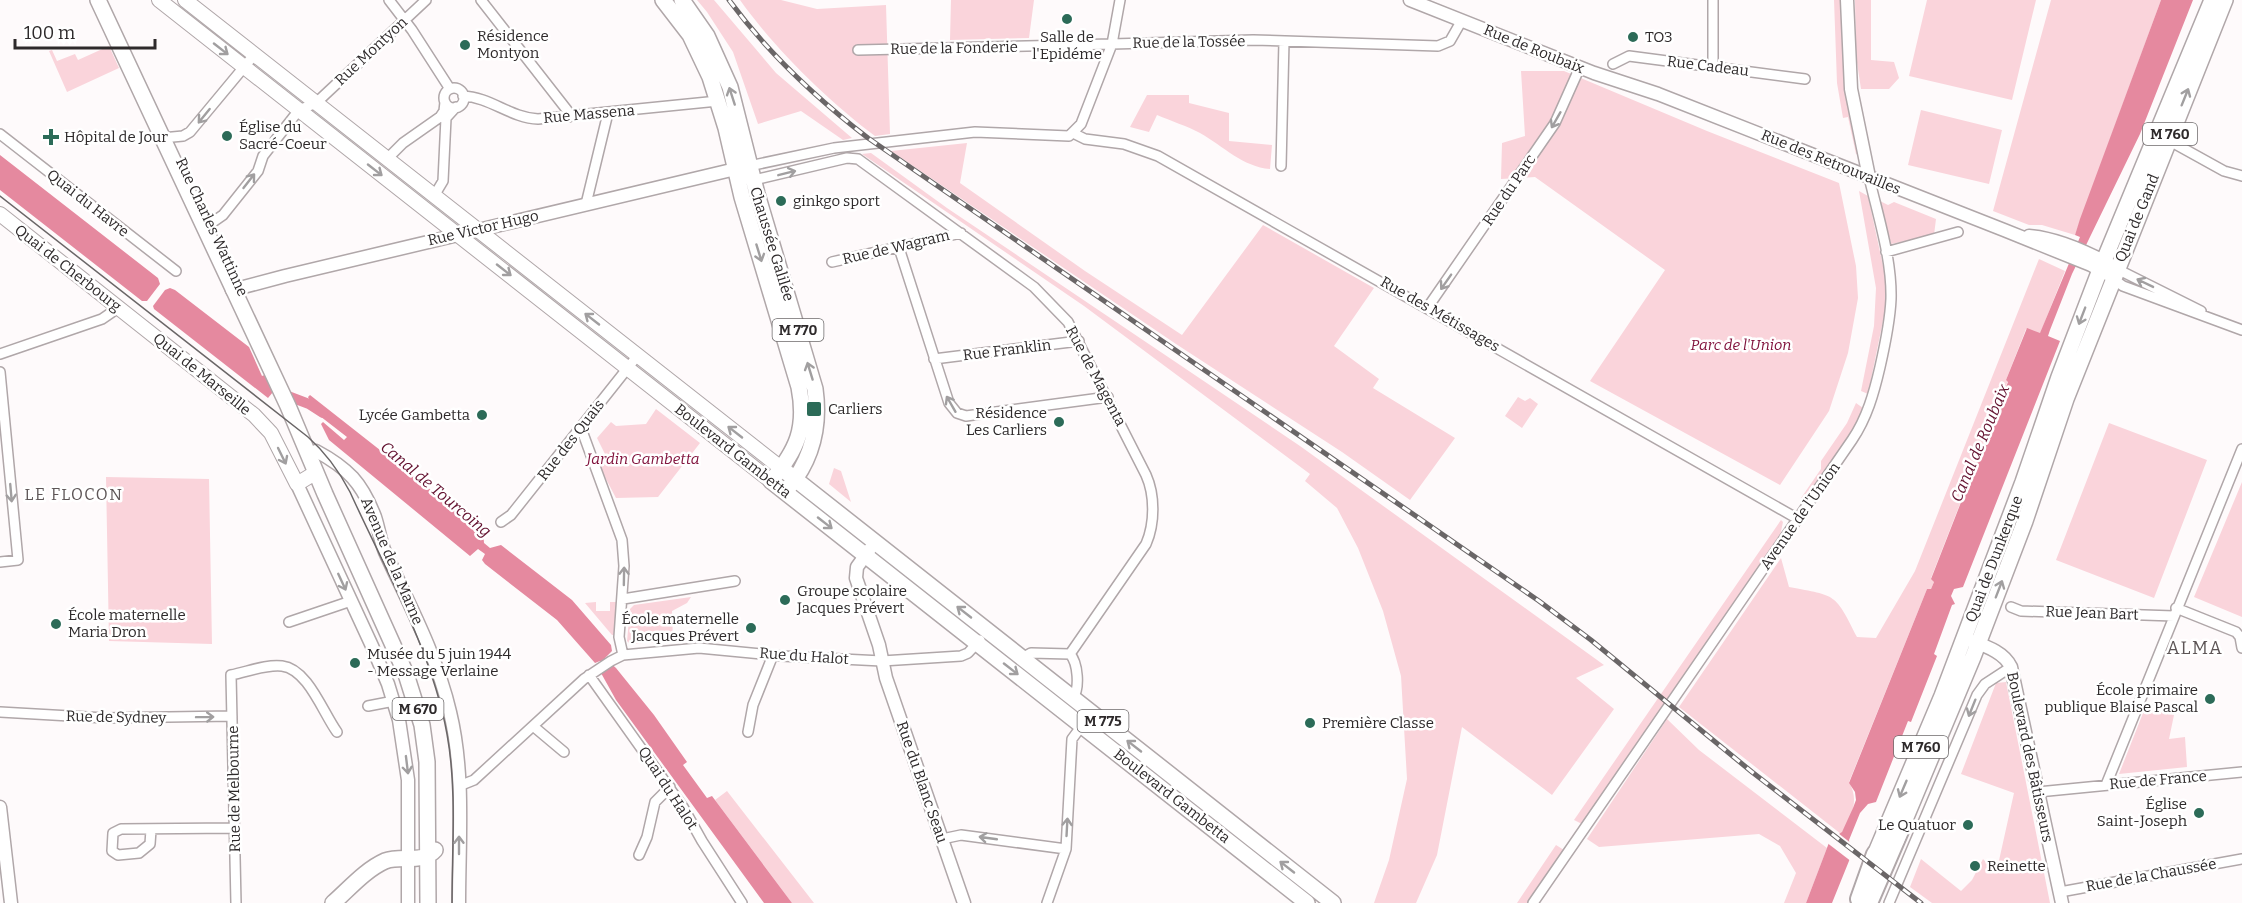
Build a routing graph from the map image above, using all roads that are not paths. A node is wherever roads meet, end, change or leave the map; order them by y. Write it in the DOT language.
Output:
graph roads {
  1 [pos="98,0"];
  2 [pos="107,0"];
  3 [pos="159,0"];
  4 [pos="389,0"];
  5 [pos="426,0"];
  6 [pos="482,0"];
  7 [pos="663,0"];
  8 [pos="682,0"];
  9 [pos="1120,0"];
  10 [pos="1410,0"];
  11 [pos="1713,0"];
  12 [pos="1847,0"];
  13 [pos="2212,0"];
  14 [pos="2225,0"];
  15 [pos="193,2"];
  16 [pos="184,20"];
  17 [pos="404,20"];
  18 [pos="1462,20"];
  19 [pos="1284,41"];
  20 [pos="1112,44"];
  21 [pos="858,50"];
  22 [pos="254,55"];
  23 [pos="1613,64"];
  24 [pos="244,67"];
  25 [pos="1580,67"];
  26 [pos="1713,67"];
  27 [pos="1805,79"];
  28 [pos="450,89"];
  29 [pos="1658,94"];
  30 [pos="463,96"];
  31 [pos="718,101"];
  32 [pos="445,102"];
  33 [pos="316,103"];
  34 [pos="456,107"];
  35 [pos="299,110"];
  36 [pos="608,113"];
  37 [pos="569,117"];
  38 [pos="422,130"];
  39 [pos="1074,133"];
  40 [pos="0,134"];
  41 [pos="166,138"];
  42 [pos="2168,140"];
  43 [pos="444,144"];
  44 [pos="387,159"];
  45 [pos="1281,166"];
  46 [pos="742,167"];
  47 [pos="2242,176"];
  48 [pos="1869,177"];
  49 [pos="753,182"];
  50 [pos="434,196"];
  51 [pos="586,204"];
  52 [pos="0,214"];
  53 [pos="210,224"];
  54 [pos="476,230"];
  55 [pos="1958,232"];
  56 [pos="961,233"];
  57 [pos="458,235"];
  58 [pos="899,248"];
  59 [pos="1886,252"];
  60 [pos="832,262"];
  61 [pos="2103,267"];
  62 [pos="176,271"];
  63 [pos="236,289"];
  64 [pos="118,308"];
  65 [pos="1428,308"];
  66 [pos="136,322"];
  67 [pos="2239,329"];
  68 [pos="1079,341"];
  69 [pos="0,354"];
  70 [pos="638,355"];
  71 [pos="934,359"];
  72 [pos="628,368"];
  73 [pos="0,372"];
  74 [pos="1108,397"];
  75 [pos="288,406"];
  76 [pos="301,416"];
  77 [pos="581,428"];
  78 [pos="2242,449"];
  79 [pos="316,451"];
  80 [pos="341,466"];
  81 [pos="781,468"];
  82 [pos="319,470"];
  83 [pos="795,479"];
  84 [pos="771,481"];
  85 [pos="297,484"];
  86 [pos="785,492"];
  87 [pos="1798,519"];
  88 [pos="501,522"];
  89 [pos="872,540"];
  90 [pos="866,554"];
  91 [pos="0,562"];
  92 [pos="735,580"];
  93 [pos="623,599"];
  94 [pos="351,601"];
  95 [pos="2010,608"];
  96 [pos="2175,612"];
  97 [pos="289,622"];
  98 [pos="988,631"];
  99 [pos="1971,641"];
  100 [pos="978,643"];
  101 [pos="2242,648"];
  102 [pos="1070,654"];
  103 [pos="624,655"];
  104 [pos="773,655"];
  105 [pos="1022,658"];
  106 [pos="882,661"];
  107 [pos="2011,667"];
  108 [pos="590,675"];
  109 [pos="1073,698"];
  110 [pos="394,701"];
  111 [pos="368,706"];
  112 [pos="0,712"];
  113 [pos="1092,712"];
  114 [pos="232,716"];
  115 [pos="1081,725"];
  116 [pos="533,726"];
  117 [pos="336,732"];
  118 [pos="748,732"];
  119 [pos="564,753"];
  120 [pos="2242,772"];
  121 [pos="2106,784"];
  122 [pos="459,786"];
  123 [pos="670,787"];
  124 [pos="2038,792"];
  125 [pos="0,807"];
  126 [pos="235,828"];
  127 [pos="151,830"];
  128 [pos="1900,831"];
  129 [pos="942,839"];
  130 [pos="2,846"];
  131 [pos="1066,849"];
  132 [pos="432,851"];
  133 [pos="1875,854"];
  134 [pos="639,855"];
  135 [pos="408,858"];
  136 [pos="2242,859"];
  137 [pos="4,889"];
  138 [pos="2061,897"];
  139 [pos="10,903"];
  140 [pos="236,903"];
  141 [pos="333,903"];
  142 [pos="408,903"];
  143 [pos="428,903"];
  144 [pos="437,903"];
  145 [pos="459,903"];
  146 [pos="742,903"];
  147 [pos="964,903"];
  148 [pos="1047,903"];
  149 [pos="1307,903"];
  150 [pos="1332,903"];
  151 [pos="1533,903"];
  152 [pos="1856,903"];
  153 [pos="1870,903"];
  154 [pos="1889,903"];
  1 -- 41 [label="main road, Rue Charles Wattinne / M 670"];
  2 -- 41 [label="main road, Rue Charles Wattinne / M 670"];
  3 -- 16 [label="main road, Boulevard Gambetta / M 775"];
  4 -- 17 [label="street"];
  5 -- 17 [label="street, Rue Montyon"];
  6 -- 37 [label="street"];
  7 -- 31 [label="main road, Chaussée Galilée / M 770"];
  46 -- 8 [label="main road, Chaussée Galilée / M 770, one-way"];
  9 -- 20 [label="street"];
  10 -- 18 [label="street, Rue de Roubaix"];
  11 -- 26 [label="street"];
  12 -- 48 [label="street, Avenue de l'Union"];
  13 -- 61 [label="main road, Quai de Gand / M 760"];
  42 -- 14 [label="main road, Quai de Gand / M 760, one-way"];
  15 -- 16 [label="street"];
  15 -- 22 [label="main road, Boulevard Gambetta / M 775"];
  16 -- 24 [label="main road, Boulevard Gambetta / M 775, one-way"];
  17 -- 28 [label="street"];
  17 -- 33 [label="street, Rue Montyon"];
  18 -- 19 [label="street, Rue de la Tossée"];
  18 -- 25 [label="street, Rue de Roubaix"];
  19 -- 20 [label="street, Rue de la Tossée"];
  19 -- 45 [label="street"];
  20 -- 21 [label="street, Rue de la Fonderie"];
  20 -- 39 [label="street, Rue de la Tossée"];
  22 -- 24 [label="street"];
  22 -- 33 [label="main road, Boulevard Gambetta / M 775"];
  23 -- 26 [label="street, Rue Cadeau"];
  24 -- 35 [label="main road, Boulevard Gambetta / M 775"];
  24 -- 41 [label="street, one-way"];
  25 -- 29 [label="street, Rue de Roubaix"];
  25 -- 65 [label="street, Rue du Parc, one-way"];
  26 -- 27 [label="street, Rue Cadeau"];
  28 -- 30 [label="street"];
  28 -- 32 [label="street"];
  29 -- 48 [label="street, Rue des Retrouvailles"];
  30 -- 34 [label="street"];
  30 -- 37 [label="street, Rue Massena"];
  31 -- 36 [label="street, Rue Massena"];
  31 -- 46 [label="main road, Chaussée Galilée / M 770"];
  32 -- 34 [label="street"];
  32 -- 38 [label="street"];
  33 -- 35 [label="street"];
  33 -- 44 [label="main road, Boulevard Gambetta / M 775"];
  34 -- 43 [label="street"];
  53 -- 35 [label="street, one-way"];
  35 -- 57 [label="main road, Boulevard Gambetta / M 775, one-way"];
  36 -- 37 [label="street, Rue Massena"];
  36 -- 51 [label="street"];
  38 -- 43 [label="street"];
  38 -- 44 [label="street"];
  39 -- 46 [label="street"];
  39 -- 65 [label="street, Rue des Métissages"];
  40 -- 62 [label="street, Quai du Havre"];
  41 -- 53 [label="main road, Rue Charles Wattinne / M 670"];
  41 -- 63 [label="main road, Rue Charles Wattinne / M 670"];
  42 -- 47 [label="street"];
  42 -- 61 [label="main road, Quai de Gand / M 760"];
  43 -- 50 [label="street"];
  44 -- 50 [label="main road, Boulevard Gambetta / M 775"];
  46 -- 49 [label="main road, Chaussée Galilée / M 770"];
  46 -- 51 [label="street, Rue Victor Hugo"];
  46 -- 81 [label="main road, Chaussée Galilée / M 770, one-way"];
  48 -- 59 [label="street, Avenue de l'Union"];
  48 -- 61 [label="street, Rue des Retrouvailles"];
  49 -- 56 [label="street, Rue de Magenta, one-way"];
  83 -- 49 [label="main road, Chaussée Galilée / M 770, one-way"];
  50 -- 54 [label="main road, Boulevard Gambetta / M 775"];
  51 -- 54 [label="street, Rue Victor Hugo"];
  52 -- 64 [label="main road, Quai de Cherbourg"];
  53 -- 63 [label="main road, Rue Charles Wattinne / M 670"];
  54 -- 57 [label="street, Rue Victor Hugo"];
  70 -- 54 [label="main road, Boulevard Gambetta / M 775, one-way"];
  55 -- 59 [label="street"];
  56 -- 58 [label="street, Rue de Wagram"];
  56 -- 68 [label="street, Rue de Magenta"];
  57 -- 63 [label="street, Rue Victor Hugo"];
  57 -- 72 [label="main road, Boulevard Gambetta / M 775, one-way"];
  58 -- 60 [label="street, Rue de Wagram"];
  58 -- 71 [label="street"];
  59 -- 87 [label="street, Avenue de l'Union"];
  61 -- 67 [label="street"];
  61 -- 99 [label="main road, Quai de Dunkerque / M 760"];
  63 -- 75 [label="main road, Rue Charles Wattinne / M 670"];
  63 -- 76 [label="main road, Rue Charles Wattinne / M 670"];
  64 -- 66 [label="main road, Quai de Cherbourg"];
  64 -- 69 [label="street"];
  65 -- 87 [label="street, Rue des Métissages"];
  66 -- 85 [label="main road, Quai de Marseille, one-way"];
  68 -- 71 [label="street, Rue Franklin"];
  68 -- 74 [label="street, Rue de Magenta"];
  70 -- 72 [label="street, Rue des Quais"];
  81 -- 70 [label="main road, Boulevard Gambetta / M 775, one-way"];
  74 -- 71 [label="street, one-way"];
  72 -- 77 [label="street, Rue des Quais"];
  72 -- 84 [label="main road, Boulevard Gambetta / M 775"];
  73 -- 91 [label="street, one-way"];
  74 -- 102 [label="street, Rue de Magenta"];
  75 -- 82 [label="main road, Avenue de la Marne / M 670"];
  76 -- 79 [label="main road, Avenue de la Marne / M 670"];
  77 -- 88 [label="street, Rue des Quais"];
  93 -- 77 [label="street, one-way"];
  78 -- 96 [label="street"];
  79 -- 80 [label="street, Avenue de la Marne"];
  79 -- 82 [label="main road, Avenue de la Marne / M 670"];
  80 -- 82 [label="street"];
  80 -- 122 [label="street, Avenue de la Marne"];
  81 -- 83 [label="main road, Boulevard Gambetta / M 775"];
  81 -- 84 [label="main road, Chaussée Galilée / M 770"];
  82 -- 85 [label="main road"];
  82 -- 132 [label="main road, Avenue de la Marne / M 670"];
  83 -- 86 [label="main road, Chaussée Galilée / M 770"];
  83 -- 89 [label="main road, Boulevard Gambetta / M 775"];
  84 -- 86 [label="main road, Boulevard Gambetta / M 775"];
  85 -- 94 [label="street, one-way"];
  86 -- 90 [label="main road, Boulevard Gambetta / M 775, one-way"];
  87 -- 151 [label="street, Avenue de l'Union"];
  89 -- 90 [label="street, Rue du Blanc Seau"];
  98 -- 89 [label="main road, Boulevard Gambetta / M 775, one-way"];
  90 -- 100 [label="main road, Boulevard Gambetta / M 775"];
  90 -- 106 [label="street, Rue du Blanc Seau"];
  92 -- 93 [label="street"];
  93 -- 103 [label="street"];
  94 -- 97 [label="street"];
  94 -- 110 [label="street"];
  95 -- 96 [label="street, Rue Jean Bart"];
  96 -- 101 [label="street"];
  96 -- 121 [label="street"];
  98 -- 100 [label="street, Rue du Halot"];
  98 -- 105 [label="main road, Boulevard Gambetta / M 775"];
  99 -- 107 [label="street, Boulevard des Bâtisseurs"];
  99 -- 128 [label="main road, Quai de Dunkerque / M 760"];
  99 -- 133 [label="main road, Quai de Dunkerque / M 760, one-way"];
  100 -- 106 [label="street, Rue du Halot"];
  100 -- 115 [label="main road, Boulevard Gambetta / M 775, one-way"];
  102 -- 105 [label="street"];
  102 -- 109 [label="street"];
  103 -- 104 [label="street, Rue du Halot"];
  103 -- 108 [label="street, Rue du Halot"];
  104 -- 106 [label="street, Rue du Halot"];
  104 -- 118 [label="street"];
  105 -- 109 [label="main road, Boulevard Gambetta / M 775"];
  106 -- 129 [label="street, Rue du Blanc Seau"];
  107 -- 124 [label="street, Boulevard des Bâtisseurs"];
  107 -- 154 [label="street, one-way"];
  108 -- 116 [label="street"];
  108 -- 123 [label="street, Quai du Halot"];
  109 -- 113 [label="main road, Boulevard Gambetta / M 775"];
  110 -- 111 [label="street"];
  110 -- 135 [label="street, one-way"];
  112 -- 114 [label="street, Rue de Sydney, one-way"];
  113 -- 115 [label="street"];
  150 -- 113 [label="main road, Boulevard Gambetta / M 775, one-way"];
  114 -- 117 [label="street, Rue de Melbourne"];
  114 -- 126 [label="street, Rue de Melbourne"];
  131 -- 115 [label="street, one-way"];
  115 -- 149 [label="main road, Boulevard Gambetta / M 775"];
  116 -- 119 [label="street"];
  116 -- 122 [label="street"];
  120 -- 121 [label="street, Rue de France"];
  121 -- 124 [label="street, Rue de France"];
  145 -- 122 [label="street, Avenue de la Marne, one-way"];
  123 -- 134 [label="street"];
  123 -- 146 [label="street, Quai du Halot"];
  124 -- 138 [label="street, Boulevard des Bâtisseurs"];
  125 -- 130 [label="street"];
  126 -- 127 [label="street"];
  126 -- 140 [label="street, Rue de Melbourne"];
  127 -- 127 [label="street"];
  128 -- 153 [label="highway"];
  131 -- 129 [label="street, one-way"];
  129 -- 147 [label="street, Rue du Blanc Seau"];
  130 -- 137 [label="street"];
  131 -- 148 [label="street"];
  132 -- 135 [label="main road"];
  132 -- 143 [label="main road, Avenue de la Marne / M 670"];
  132 -- 144 [label="main road, Avenue de la Marne / M 670"];
  133 -- 152 [label="highway"];
  135 -- 141 [label="main road"];
  135 -- 142 [label="street"];
  136 -- 138 [label="street, Rue de la Chaussée"];
  137 -- 139 [label="street"];
}
